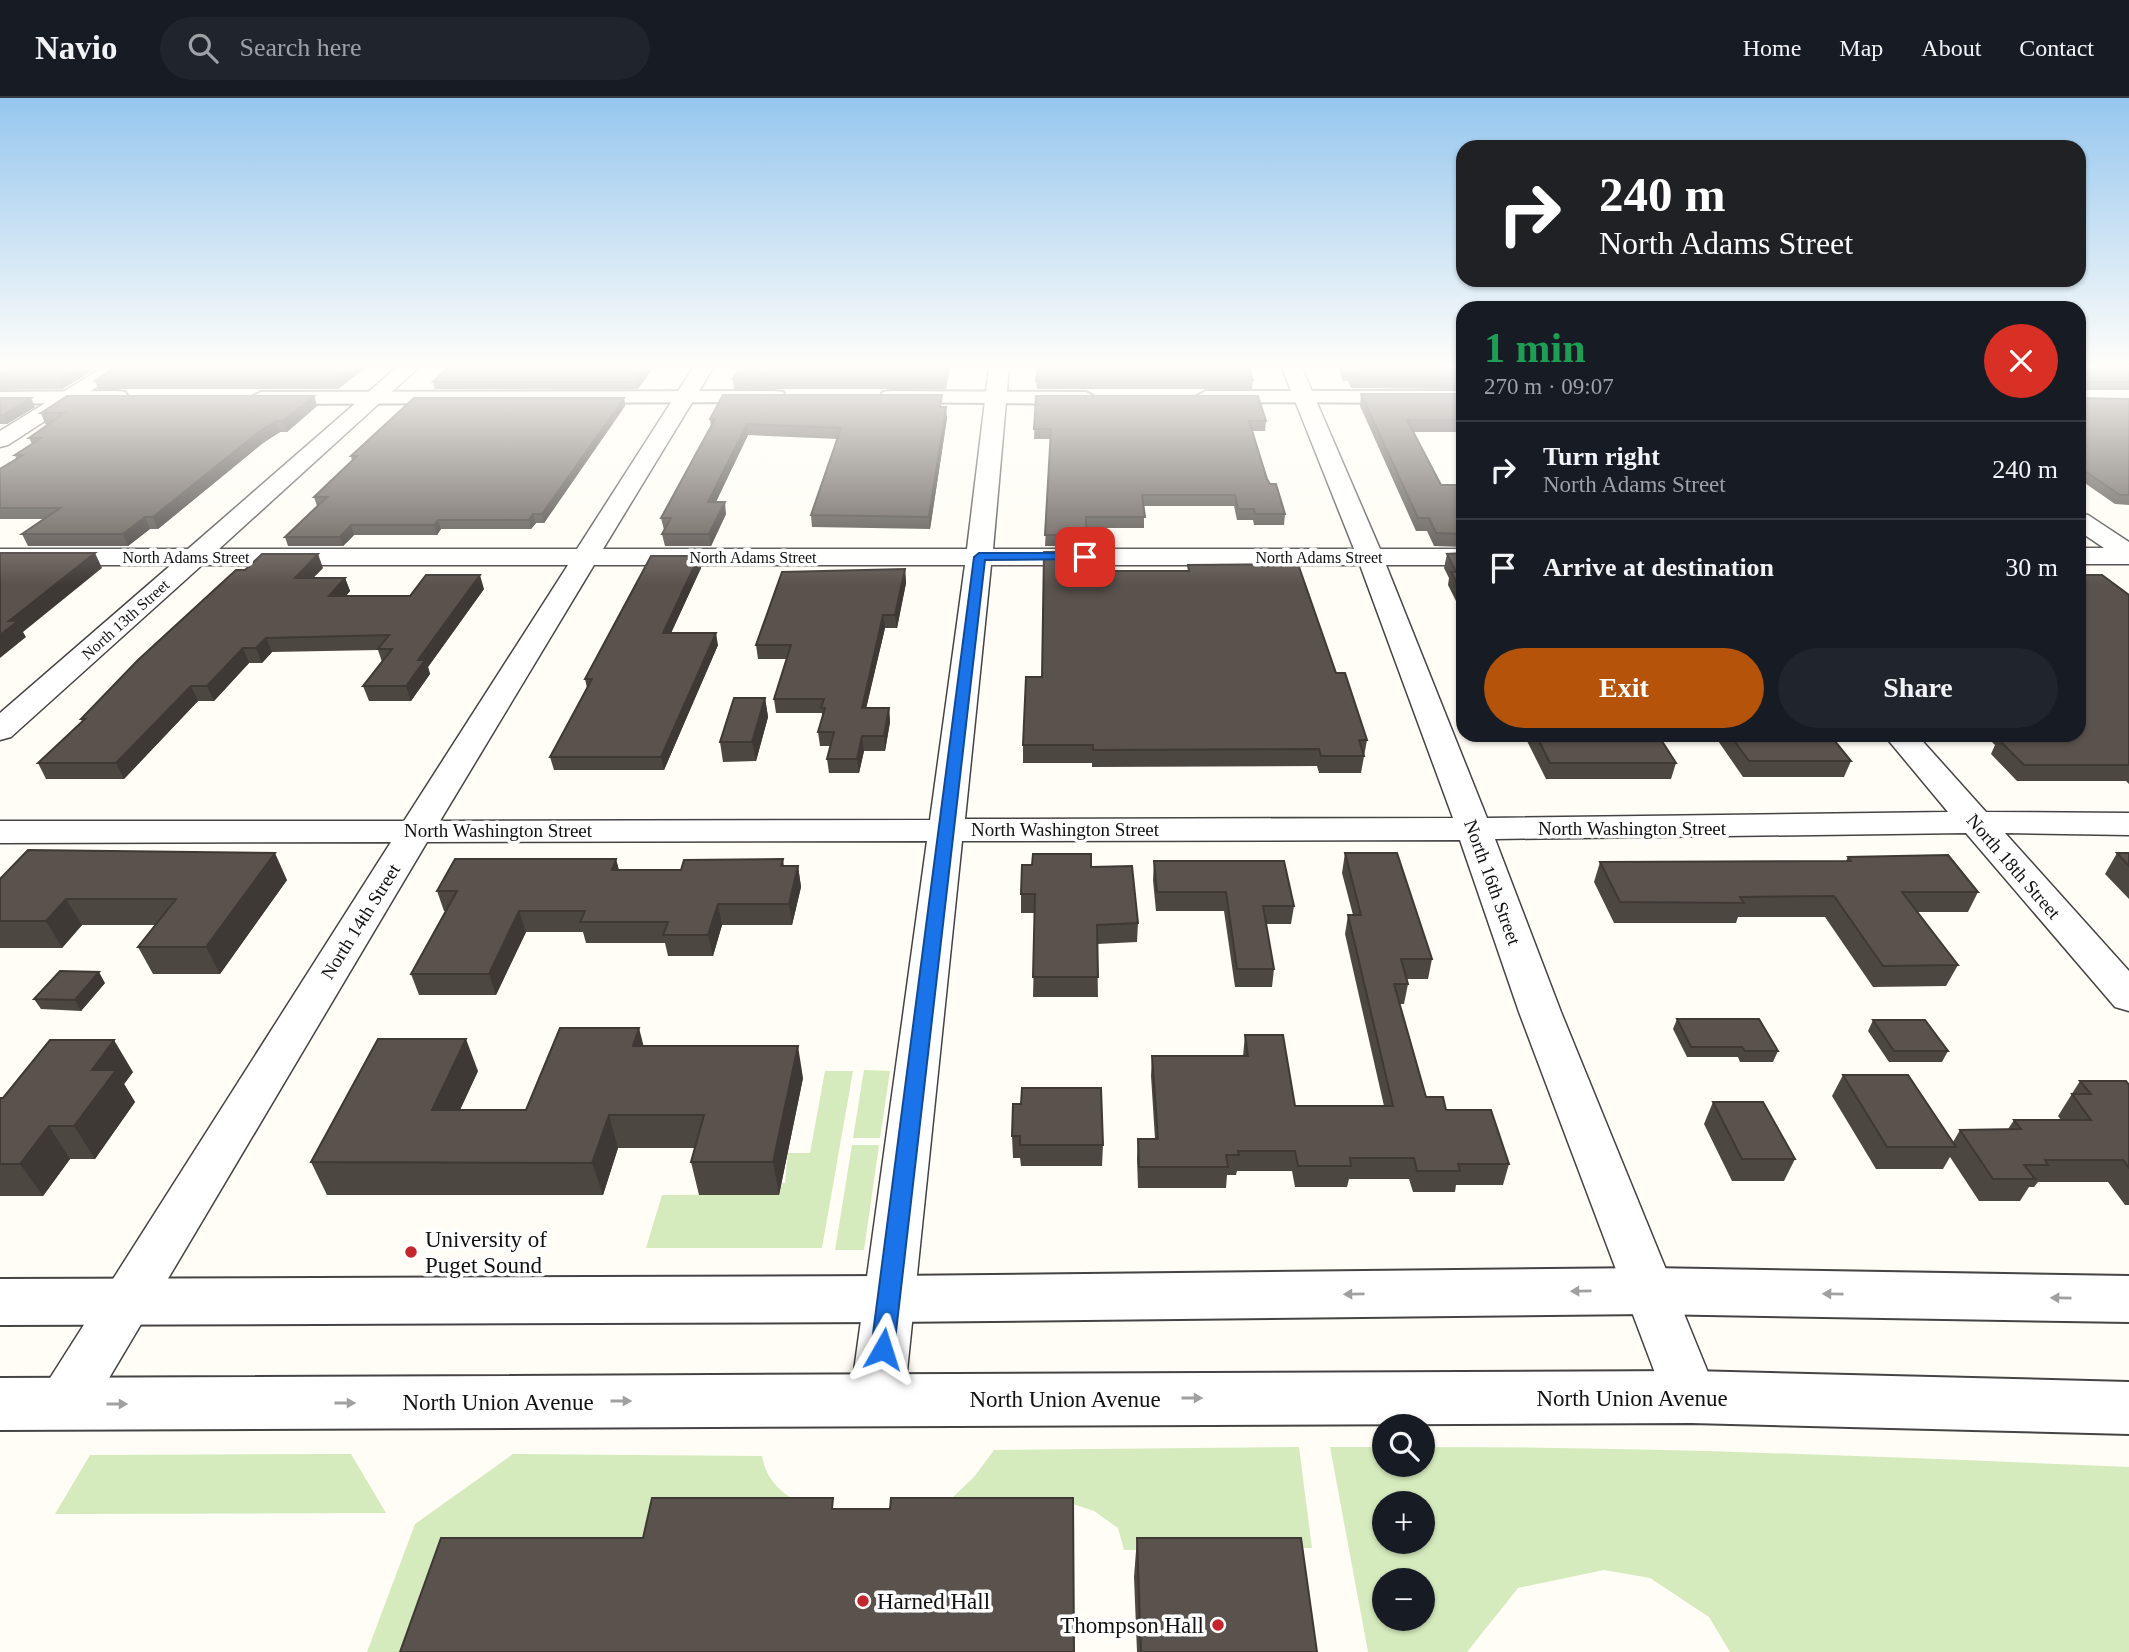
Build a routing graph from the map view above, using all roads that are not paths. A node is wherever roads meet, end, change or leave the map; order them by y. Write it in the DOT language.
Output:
graph roads {
  1 [pos="326,441"];
  2 [pos="658,441"];
  3 [pos="990,441"];
  4 [pos="1322,441"];
  5 [pos="2086,525"];
  6 [pos="2129,555"];
  7 [pos="2086,556"];
  8 [pos="0,557"];
  9 [pos="194,557"];
  10 [pos="586,557"];
  11 [pos="979,557"];
  12 [pos="1370,557"];
  13 [pos="1456,557"];
  14 [pos="0,730"];
  15 [pos="1905,742"];
  16 [pos="1976,822"];
  17 [pos="2129,824"];
  18 [pos="1474,829"];
  19 [pos="945,830"];
  20 [pos="418,831"];
  21 [pos="0,832"];
  22 [pos="2129,997"];
  23 [pos="1649,1291"];
  24 [pos="888,1299"];
  25 [pos="2129,1299"];
  26 [pos="128,1300"];
  27 [pos="0,1302"];
  28 [pos="1691,1397"];
  29 [pos="877,1399"];
  30 [pos="0,1404"];
  31 [pos="64,1404"];
  32 [pos="2129,1408"];
  1 -- 9 [label="street, North 13th Street"];
  2 -- 10 [label="street, North 14th Street"];
  3 -- 11 [label="street"];
  4 -- 12 [label="street, North 16th Street"];
  5 -- 6 [label="street"];
  6 -- 7 [label="street"];
  8 -- 9 [label="street, North Adams Street"];
  9 -- 10 [label="street, North Adams Street"];
  9 -- 14 [label="street, North 13th Street"];
  10 -- 11 [label="street, North Adams Street"];
  10 -- 20 [label="street, North 14th Street"];
  11 -- 12 [label="street, North Adams Street"];
  11 -- 19 [label="street"];
  12 -- 13 [label="street, North Adams Street"];
  12 -- 18 [label="street, North 16th Street"];
  15 -- 16 [label="street, North 18th Street"];
  16 -- 17 [label="street, North Washington Street"];
  16 -- 18 [label="street, North Washington Street"];
  16 -- 22 [label="street, North 18th Street"];
  18 -- 19 [label="street, North Washington Street"];
  18 -- 23 [label="street, North 16th Street"];
  19 -- 20 [label="street, North Washington Street"];
  19 -- 24 [label="street"];
  20 -- 21 [label="street, North Washington Street"];
  20 -- 26 [label="street, North 14th Street"];
  23 -- 24 [label="street, one-way"];
  25 -- 23 [label="street, one-way"];
  23 -- 28 [label="street, North 16th Street"];
  24 -- 26 [label="street"];
  24 -- 29 [label="street"];
  26 -- 27 [label="street"];
  26 -- 31 [label="street, North 14th Street"];
  29 -- 28 [label="street, North Union Avenue, one-way"];
  28 -- 32 [label="street, North Union Avenue"];
  31 -- 29 [label="street, North Union Avenue, one-way"];
  30 -- 31 [label="street, North Union Avenue"];
}
